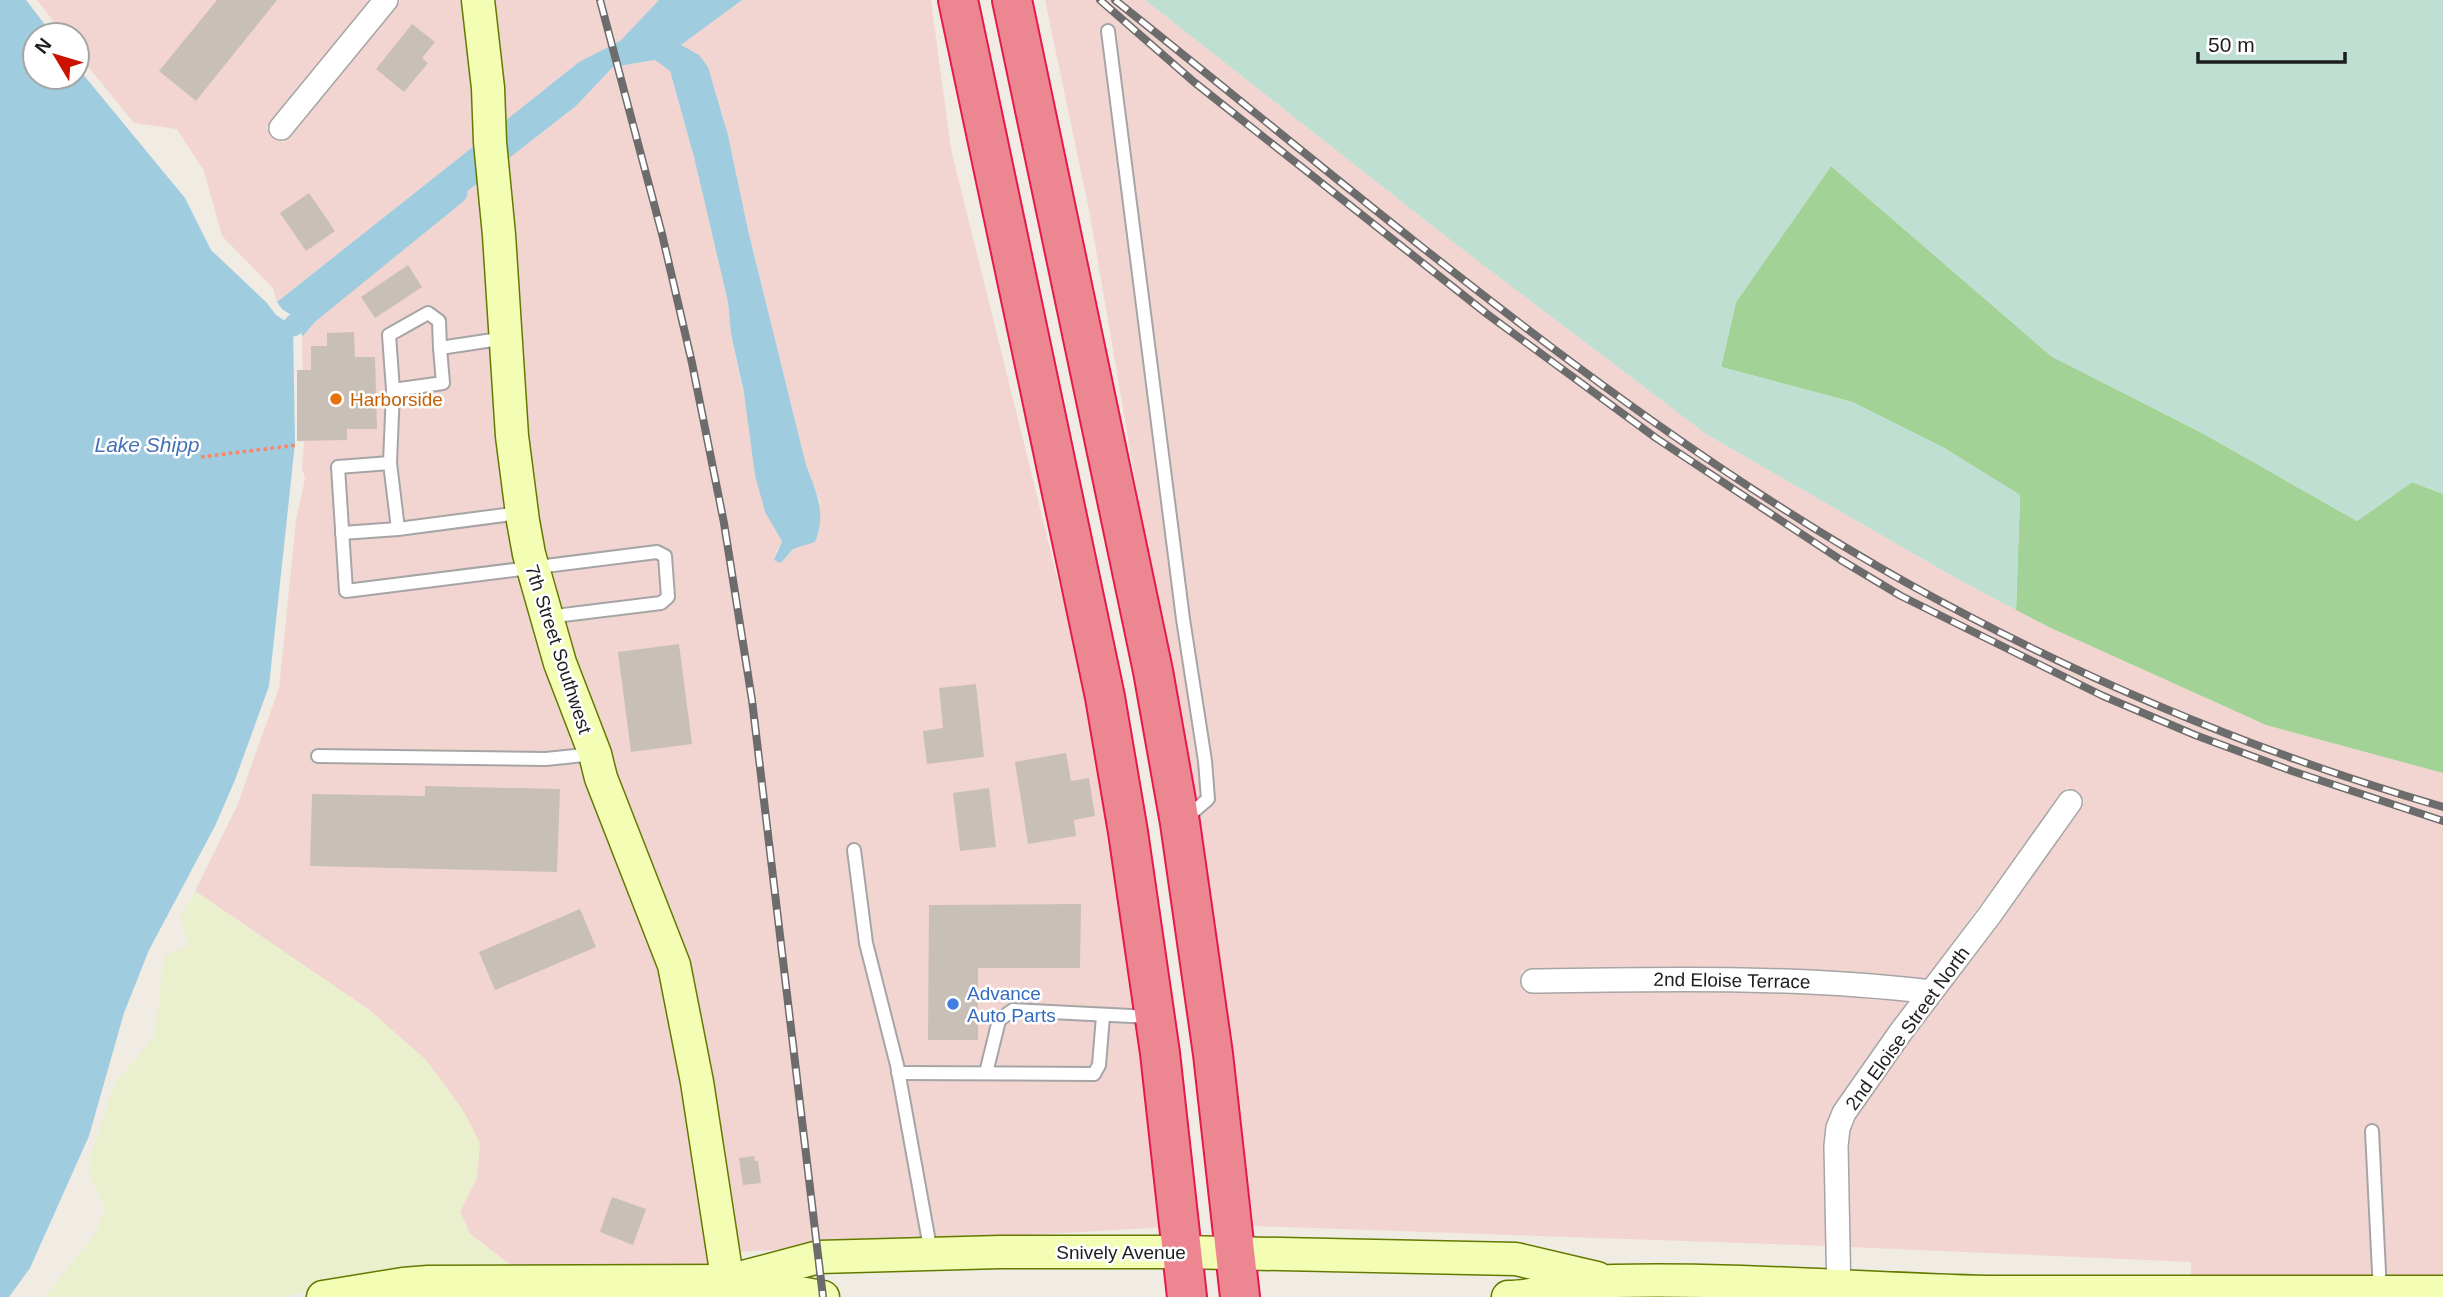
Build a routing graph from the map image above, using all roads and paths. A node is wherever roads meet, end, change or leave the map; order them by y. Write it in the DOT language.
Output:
graph roads {
  1 [pos="386,0"];
  2 [pos="478,0"];
  3 [pos="958,0"];
  4 [pos="1012,0"];
  5 [pos="1108,31"];
  6 [pos="281,128"];
  7 [pos="506,338"];
  8 [pos="440,348"];
  9 [pos="393,390"];
  10 [pos="297,445"];
  11 [pos="201,457"];
  12 [pos="390,463"];
  13 [pos="522,513"];
  14 [pos="398,530"];
  15 [pos="342,533"];
  16 [pos="534,568"];
  17 [pos="546,618"];
  18 [pos="595,754"];
  19 [pos="318,755"];
  20 [pos="2070,802"];
  21 [pos="1181,823"];
  22 [pos="854,850"];
  23 [pos="1533,981"];
  24 [pos="1931,992"];
  25 [pos="1103,1016"];
  26 [pos="1155,1017"];
  27 [pos="898,1073"];
  28 [pos="986,1073"];
  29 [pos="2372,1131"];
  30 [pos="1182,1252"];
  31 [pos="1236,1253"];
  32 [pos="931,1254"];
  33 [pos="729,1289"];
  34 [pos="1610,1289"];
  35 [pos="1839,1291"];
  36 [pos="2443,1292"];
  37 [pos="2380,1293"];
  38 [pos="2063,1295"];
  39 [pos="2327,1295"];
  40 [pos="323,1297"];
  41 [pos="823,1297"];
  42 [pos="1187,1297"];
  43 [pos="1240,1297"];
  44 [pos="1508,1297"];
  1 -- 6 [label="street"];
  2 -- 7 [label="street, 7th Street Southwest"];
  3 -- 26 [label="highway"];
  4 -- 21 [label="highway"];
  5 -- 21 [label="lane"];
  7 -- 8 [label="lane"];
  7 -- 13 [label="street, 7th Street Southwest"];
  8 -- 9 [label="lane"];
  8 -- 9 [label="lane"];
  9 -- 12 [label="lane"];
  10 -- 11 [label="path"];
  12 -- 14 [label="lane"];
  12 -- 15 [label="lane"];
  13 -- 14 [label="lane"];
  13 -- 16 [label="street, 7th Street Southwest"];
  14 -- 15 [label="lane"];
  15 -- 16 [label="lane"];
  16 -- 17 [label="street, 7th Street Southwest"];
  16 -- 17 [label="lane"];
  17 -- 18 [label="street, 7th Street Southwest"];
  18 -- 19 [label="lane"];
  18 -- 33 [label="street, 7th Street Southwest"];
  20 -- 24 [label="street, 2nd Eloise Street North"];
  21 -- 31 [label="highway"];
  22 -- 27 [label="lane"];
  23 -- 24 [label="street, 2nd Eloise Terrace"];
  24 -- 35 [label="street, 2nd Eloise Street North"];
  25 -- 26 [label="lane"];
  25 -- 28 [label="lane"];
  25 -- 28 [label="lane"];
  26 -- 30 [label="highway"];
  27 -- 28 [label="lane"];
  27 -- 32 [label="lane"];
  29 -- 37 [label="lane"];
  30 -- 31 [label="street, Snively Avenue"];
  30 -- 32 [label="street, Snively Avenue"];
  30 -- 42 [label="highway"];
  31 -- 34 [label="street, Snively Avenue"];
  31 -- 43 [label="highway"];
  32 -- 33 [label="street, Snively Avenue"];
  33 -- 40 [label="street"];
  33 -- 41 [label="street"];
  34 -- 35 [label="street, Snively Avenue"];
  34 -- 44 [label="street, Snively Avenue"];
  35 -- 38 [label="street, Snively Avenue"];
  36 -- 37 [label="street, Snively Avenue"];
  37 -- 39 [label="street, Snively Avenue"];
  38 -- 39 [label="street, Snively Avenue"];
}
